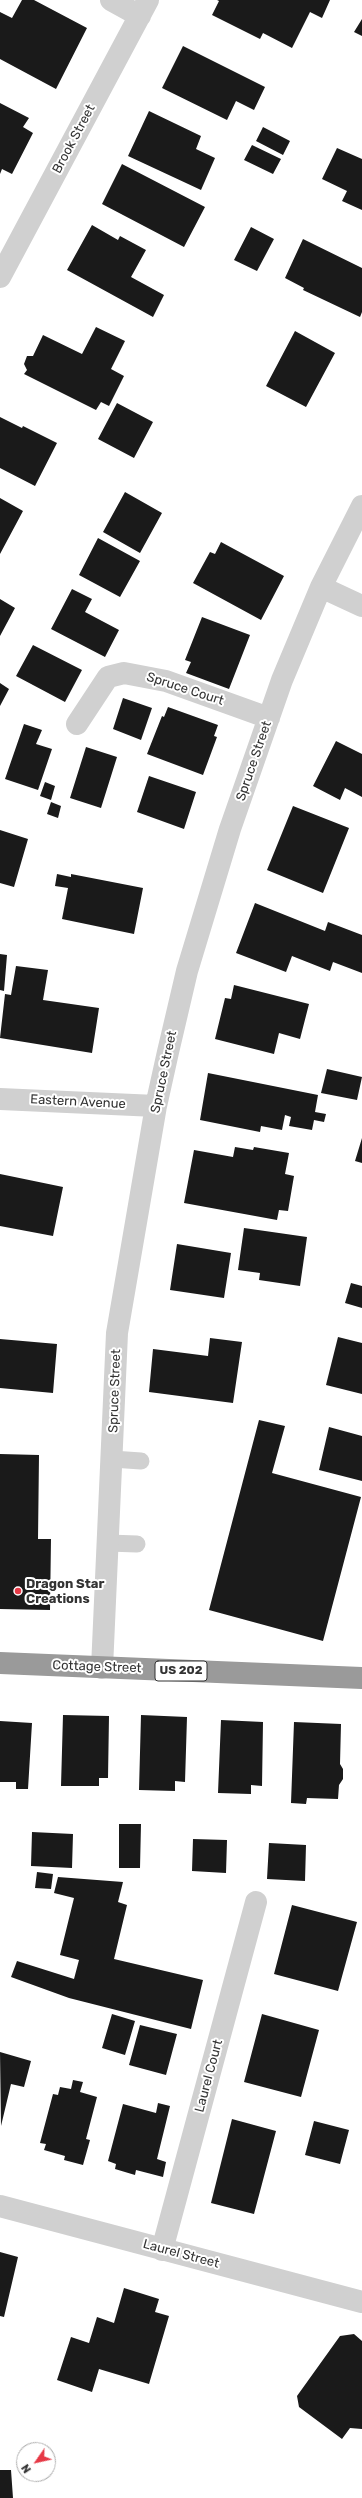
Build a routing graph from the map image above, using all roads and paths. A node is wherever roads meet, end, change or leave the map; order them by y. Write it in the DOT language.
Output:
graph roads {
  1 [pos="111,0"];
  2 [pos="144,8"];
  3 [pos="0,277"];
  4 [pos="362,506"];
  5 [pos="321,586"];
  6 [pos="362,606"];
  7 [pos="268,718"];
  8 [pos="77,724"];
  9 [pos="0,1099"];
  10 [pos="156,1106"];
  11 [pos="112,1459"];
  12 [pos="141,1461"];
  13 [pos="108,1543"];
  14 [pos="137,1544"];
  15 [pos="0,1663"];
  16 [pos="102,1668"];
  17 [pos="361,1674"];
  18 [pos="256,1902"];
  19 [pos="0,2206"];
  20 [pos="162,2250"];
  21 [pos="362,2302"];
  1 -- 2 [label="street"];
  2 -- 3 [label="street, Brook Street"];
  4 -- 5 [label="street, Spruce Street"];
  5 -- 6 [label="street"];
  5 -- 7 [label="street, Spruce Street"];
  7 -- 8 [label="street, Spruce Court"];
  7 -- 10 [label="street, Spruce Street"];
  9 -- 10 [label="street, Eastern Avenue"];
  10 -- 11 [label="street, Spruce Street"];
  11 -- 12 [label="lane"];
  11 -- 13 [label="street, Spruce Street"];
  13 -- 14 [label="lane"];
  13 -- 16 [label="street, Spruce Street"];
  15 -- 16 [label="highway, Cottage Street / US 202"];
  16 -- 17 [label="highway, Cottage Street / US 202"];
  18 -- 20 [label="street, Laurel Court"];
  19 -- 20 [label="street, Laurel Street"];
  20 -- 21 [label="street, Laurel Street"];
}
